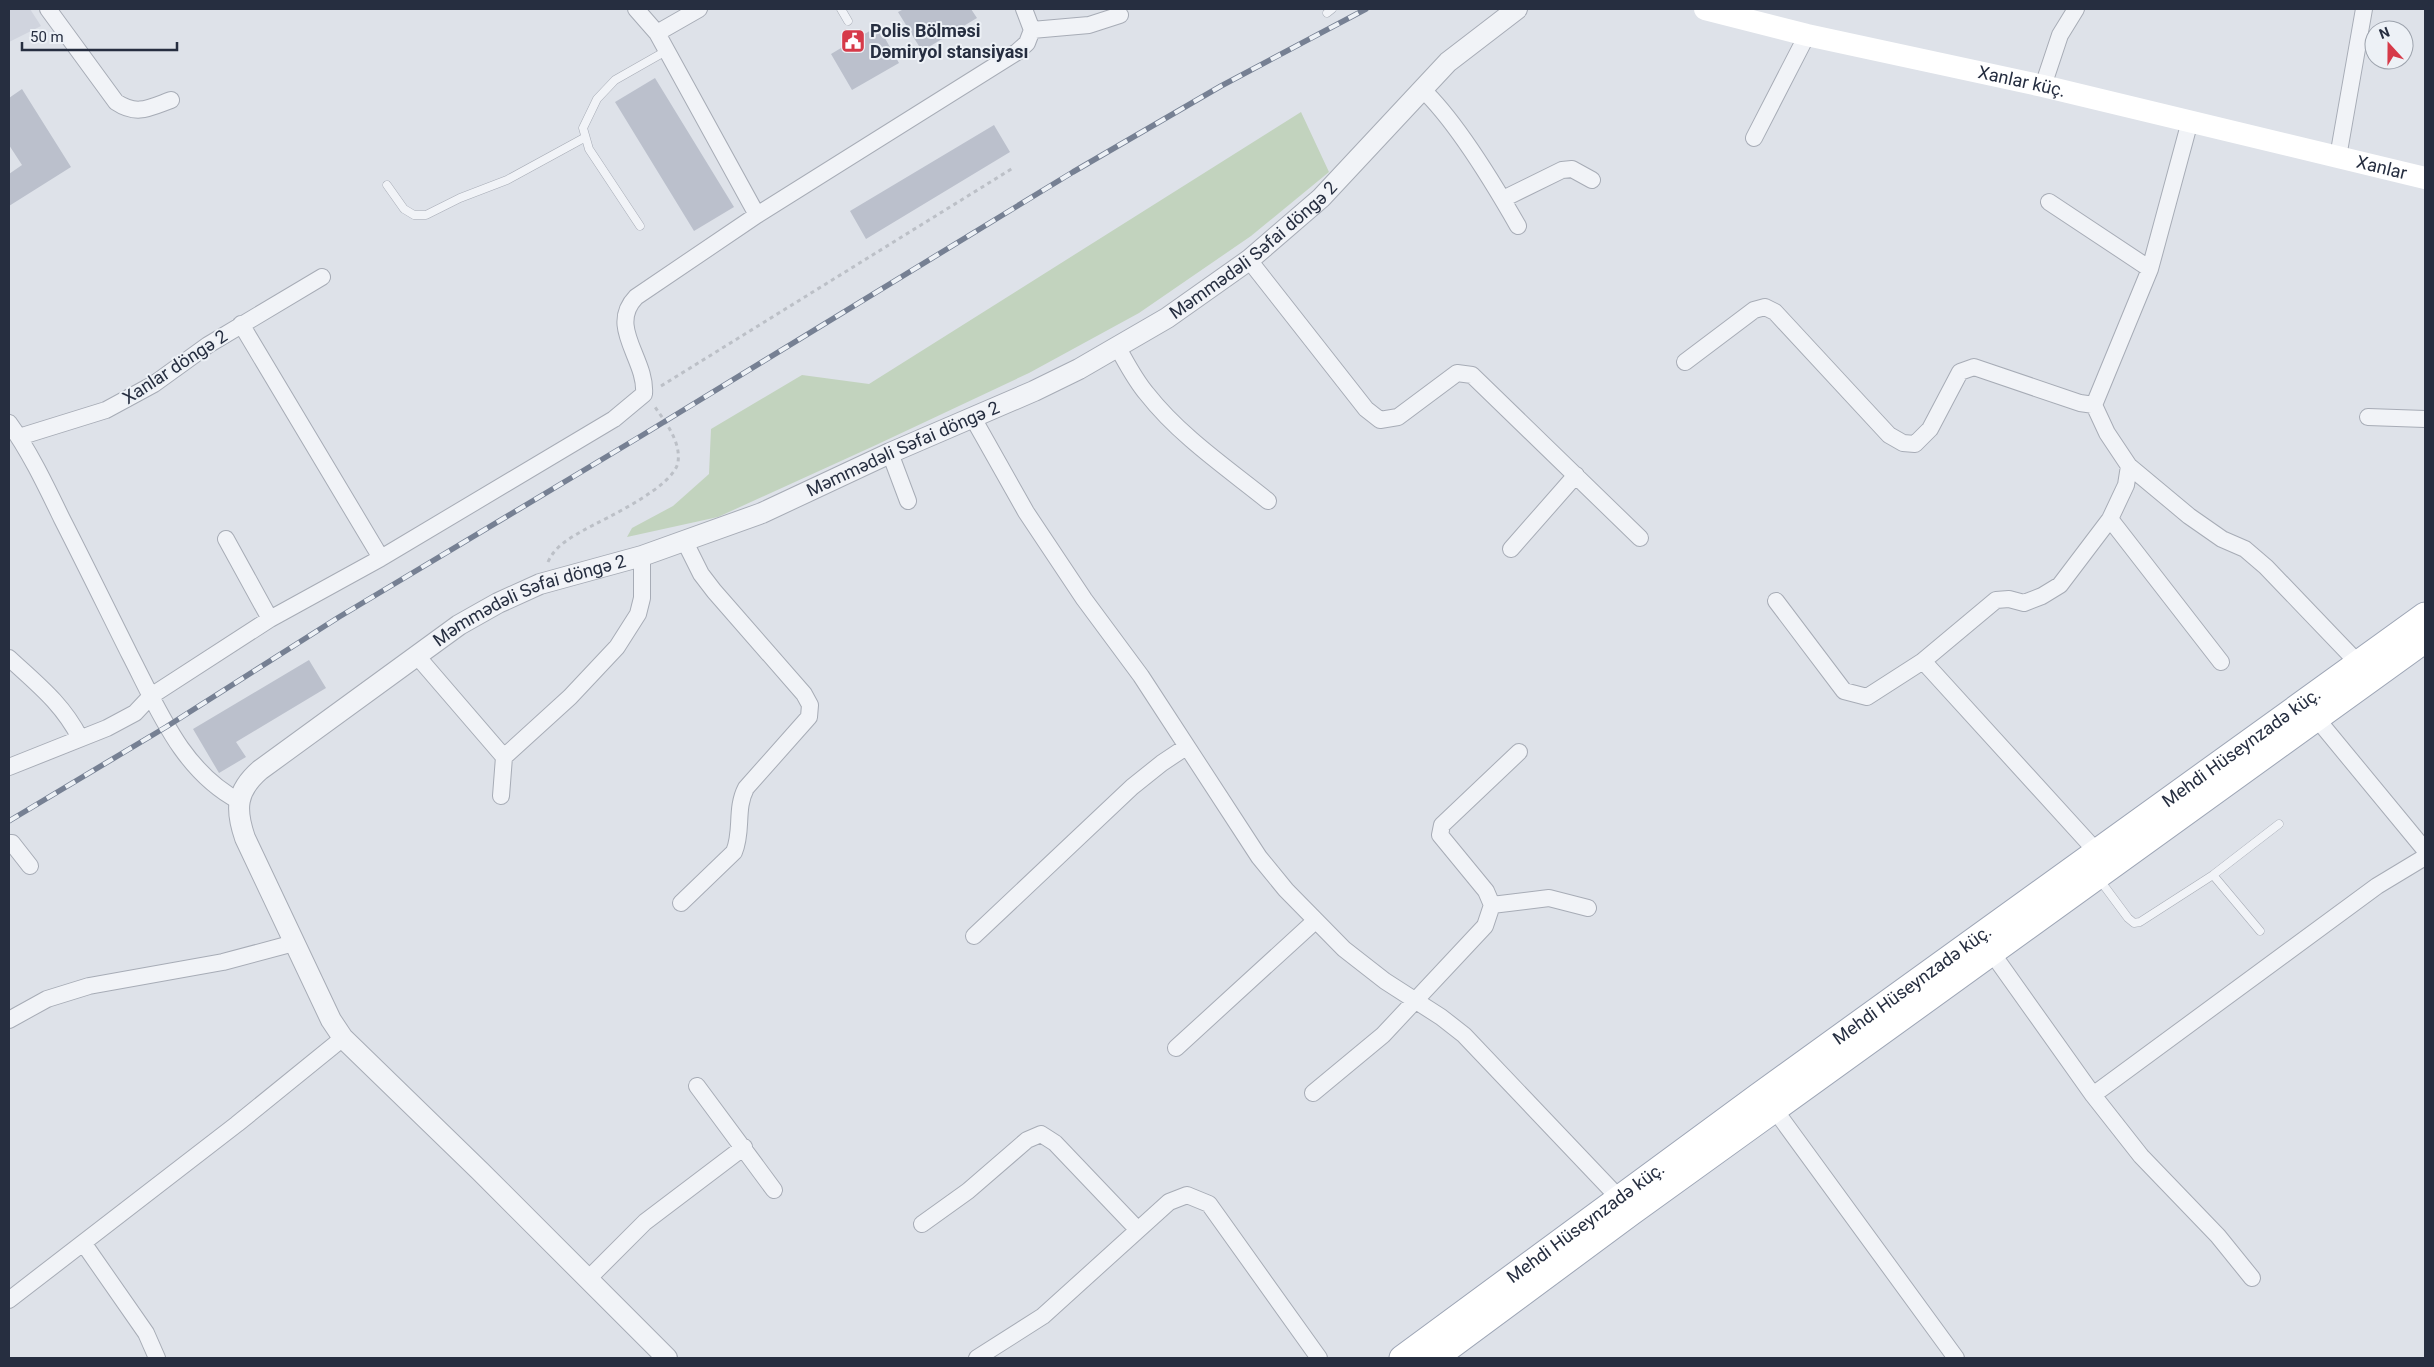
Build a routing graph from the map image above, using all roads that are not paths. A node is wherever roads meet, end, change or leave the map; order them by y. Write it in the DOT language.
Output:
graph roads {
  1 [pos="48,9"];
  2 [pos="636,9"];
  3 [pos="699,9"];
  4 [pos="841,9"];
  5 [pos="1024,9"];
  6 [pos="1517,9"];
  7 [pos="1705,9"];
  8 [pos="2076,9"];
  9 [pos="2364,9"];
  10 [pos="1120,15"];
  11 [pos="848,21"];
  12 [pos="1032,30"];
  13 [pos="657,33"];
  14 [pos="1807,35"];
  15 [pos="666,51"];
  16 [pos="2042,86"];
  17 [pos="1422,90"];
  18 [pos="171,100"];
  19 [pos="2190,121"];
  20 [pos="584,138"];
  21 [pos="1754,138"];
  22 [pos="2338,157"];
  23 [pos="2425,178"];
  24 [pos="1592,180"];
  25 [pos="387,185"];
  26 [pos="1503,199"];
  27 [pos="2049,202"];
  28 [pos="757,215"];
  29 [pos="640,226"];
  30 [pos="1518,226"];
  31 [pos="1249,260"];
  32 [pos="2150,269"];
  33 [pos="322,277"];
  34 [pos="241,324"];
  35 [pos="1118,348"];
  36 [pos="1685,362"];
  37 [pos="2094,405"];
  38 [pos="2368,417"];
  39 [pos="973,418"];
  40 [pos="2425,419"];
  41 [pos="9,423"];
  42 [pos="19,437"];
  43 [pos="890,453"];
  44 [pos="2129,466"];
  45 [pos="1576,475"];
  46 [pos="908,501"];
  47 [pos="1268,501"];
  48 [pos="2110,519"];
  49 [pos="1640,538"];
  50 [pos="226,540"];
  51 [pos="685,542"];
  52 [pos="1511,549"];
  53 [pos="642,556"];
  54 [pos="380,558"];
  55 [pos="1776,601"];
  56 [pos="2425,615"];
  57 [pos="270,619"];
  58 [pos="2425,640"];
  59 [pos="417,656"];
  60 [pos="9,658"];
  61 [pos="1923,661"];
  62 [pos="2221,662"];
  63 [pos="2358,664"];
  64 [pos="151,696"];
  65 [pos="2317,719"];
  66 [pos="80,738"];
  67 [pos="1186,747"];
  68 [pos="1519,752"];
  69 [pos="504,757"];
  70 [pos="9,767"];
  71 [pos="501,796"];
  72 [pos="239,801"];
  73 [pos="2278,824"];
  74 [pos="9,843"];
  75 [pos="2425,850"];
  76 [pos="2097,852"];
  77 [pos="2425,856"];
  78 [pos="30,866"];
  79 [pos="2213,875"];
  80 [pos="2097,877"];
  81 [pos="682,903"];
  82 [pos="1492,905"];
  83 [pos="1588,908"];
  84 [pos="1315,921"];
  85 [pos="2260,931"];
  86 [pos="974,936"];
  87 [pos="294,943"];
  88 [pos="1992,953"];
  89 [pos="1416,1001"];
  90 [pos="9,1020"];
  91 [pos="343,1038"];
  92 [pos="1176,1048"];
  93 [pos="697,1086"];
  94 [pos="1313,1093"];
  95 [pos="2093,1095"];
  96 [pos="1776,1110"];
  97 [pos="744,1148"];
  98 [pos="774,1190"];
  99 [pos="1619,1198"];
  100 [pos="922,1224"];
  101 [pos="1138,1230"];
  102 [pos="84,1244"];
  103 [pos="2252,1278"];
  104 [pos="588,1279"];
  105 [pos="9,1300"];
  106 [pos="157,1358"];
  107 [pos="667,1358"];
  108 [pos="977,1358"];
  109 [pos="1319,1358"];
  110 [pos="1402,1358"];
  111 [pos="1434,1358"];
  112 [pos="1956,1358"];
  1 -- 18 [label="street"];
  2 -- 13 [label="street"];
  3 -- 13 [label="street"];
  4 -- 11 [label="lane"];
  5 -- 12 [label="street"];
  6 -- 17 [label="street, Məmmədəli Səfai döngə 2"];
  7 -- 14 [label="main road, Xanlar küç."];
  8 -- 16 [label="street"];
  9 -- 22 [label="street"];
  10 -- 12 [label="street"];
  12 -- 28 [label="street"];
  13 -- 15 [label="street"];
  14 -- 16 [label="main road, Xanlar küç."];
  14 -- 21 [label="street"];
  15 -- 20 [label="lane"];
  15 -- 28 [label="street"];
  16 -- 19 [label="main road, Xanlar küç."];
  17 -- 26 [label="street"];
  17 -- 31 [label="street, Məmmədəli Səfai döngə 2"];
  19 -- 22 [label="main road, Xanlar küç."];
  19 -- 32 [label="street"];
  20 -- 25 [label="lane"];
  20 -- 29 [label="lane"];
  22 -- 23 [label="main road, Xanlar"];
  24 -- 26 [label="street"];
  26 -- 30 [label="street"];
  27 -- 32 [label="street"];
  28 -- 54 [label="street"];
  31 -- 35 [label="street, Məmmədəli Səfai döngə 2"];
  31 -- 45 [label="street"];
  32 -- 37 [label="street"];
  33 -- 34 [label="street, Xanlar döngə 2"];
  34 -- 42 [label="street, Xanlar döngə 2"];
  34 -- 54 [label="street"];
  35 -- 39 [label="street, Məmmədəli Səfai döngə 2"];
  35 -- 47 [label="street"];
  36 -- 37 [label="street"];
  37 -- 44 [label="street"];
  38 -- 40 [label="street"];
  39 -- 43 [label="street, Məmmədəli Səfai döngə 2"];
  39 -- 67 [label="street"];
  41 -- 42 [label="street"];
  42 -- 64 [label="street"];
  43 -- 46 [label="street"];
  43 -- 51 [label="street, Məmmədəli Səfai döngə 2"];
  44 -- 48 [label="street"];
  44 -- 63 [label="street"];
  45 -- 49 [label="street"];
  45 -- 52 [label="street"];
  48 -- 61 [label="street"];
  48 -- 62 [label="street"];
  50 -- 57 [label="street"];
  51 -- 53 [label="street, Məmmədəli Səfai döngə 2"];
  51 -- 81 [label="street"];
  53 -- 59 [label="street, Məmmədəli Səfai döngə 2"];
  53 -- 69 [label="street"];
  54 -- 57 [label="street"];
  55 -- 61 [label="street"];
  56 -- 63 [label="main road, Mehdi Hüseynzadə küç."];
  57 -- 64 [label="street"];
  58 -- 65 [label="main road, Mehdi Hüseynzadə küç."];
  59 -- 69 [label="street"];
  59 -- 72 [label="street, Məmmədəli Səfai döngə 2"];
  60 -- 66 [label="street"];
  61 -- 76 [label="street"];
  63 -- 76 [label="main road, Mehdi Hüseynzadə küç."];
  64 -- 66 [label="street"];
  64 -- 72 [label="street"];
  65 -- 75 [label="street"];
  65 -- 80 [label="main road, Mehdi Hüseynzadə küç."];
  66 -- 70 [label="street"];
  67 -- 84 [label="street"];
  67 -- 86 [label="street"];
  68 -- 82 [label="street"];
  69 -- 71 [label="street"];
  72 -- 87 [label="street"];
  73 -- 79 [label="lane"];
  74 -- 78 [label="street"];
  76 -- 99 [label="main road, Mehdi Hüseynzadə küç."];
  77 -- 95 [label="street"];
  79 -- 80 [label="lane"];
  79 -- 85 [label="lane"];
  80 -- 88 [label="main road, Mehdi Hüseynzadə küç."];
  82 -- 83 [label="street"];
  82 -- 89 [label="street"];
  84 -- 89 [label="street"];
  84 -- 92 [label="street"];
  87 -- 90 [label="street"];
  87 -- 91 [label="street"];
  88 -- 95 [label="street"];
  88 -- 96 [label="main road, Mehdi Hüseynzadə küç."];
  89 -- 94 [label="street"];
  89 -- 99 [label="street"];
  91 -- 102 [label="street"];
  91 -- 104 [label="street"];
  93 -- 97 [label="street"];
  95 -- 103 [label="street"];
  96 -- 111 [label="main road, Mehdi Hüseynzadə küç."];
  96 -- 112 [label="street"];
  97 -- 98 [label="street"];
  97 -- 104 [label="street"];
  99 -- 110 [label="main road, Mehdi Hüseynzadə küç."];
  100 -- 101 [label="street"];
  101 -- 108 [label="street"];
  101 -- 109 [label="street"];
  102 -- 105 [label="street"];
  102 -- 106 [label="street"];
  104 -- 107 [label="street"];
}
